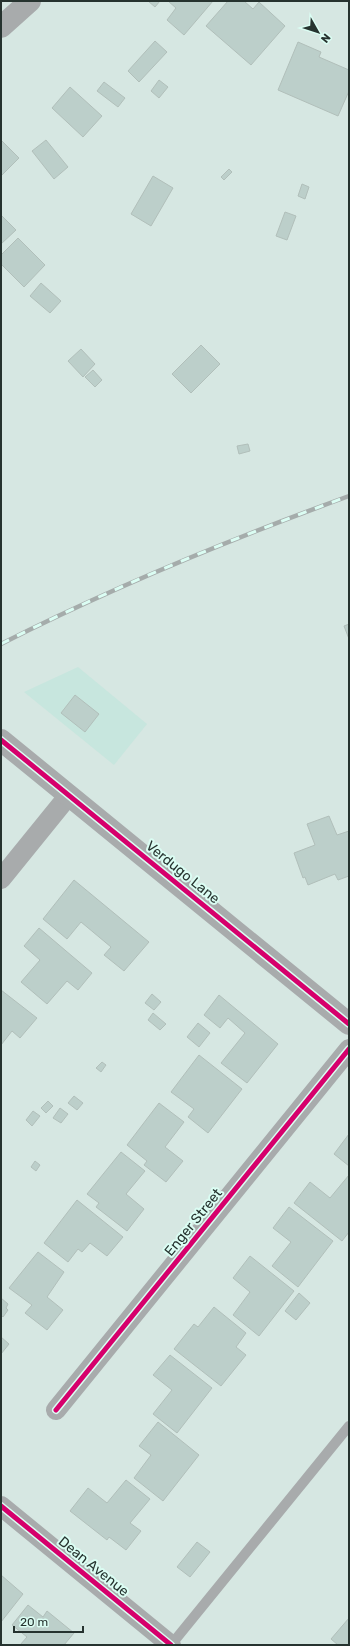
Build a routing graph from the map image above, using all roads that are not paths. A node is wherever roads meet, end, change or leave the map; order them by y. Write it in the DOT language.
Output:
graph roads {
  1 [pos="30,1"];
  2 [pos="1,26"];
  3 [pos="1,740"];
  4 [pos="69,795"];
  5 [pos="1,879"];
  6 [pos="349,1024"];
  7 [pos="349,1049"];
  8 [pos="56,1410"];
  9 [pos="349,1426"];
  10 [pos="1,1506"];
  11 [pos="171,1645"];
  1 -- 2 [label="street"];
  3 -- 4 [label="street, Verdugo Lane"];
  4 -- 5 [label="street"];
  4 -- 6 [label="street, Verdugo Lane"];
  7 -- 8 [label="street, Enger Street"];
  9 -- 11 [label="lane"];
  10 -- 11 [label="street, Dean Avenue"];
}
